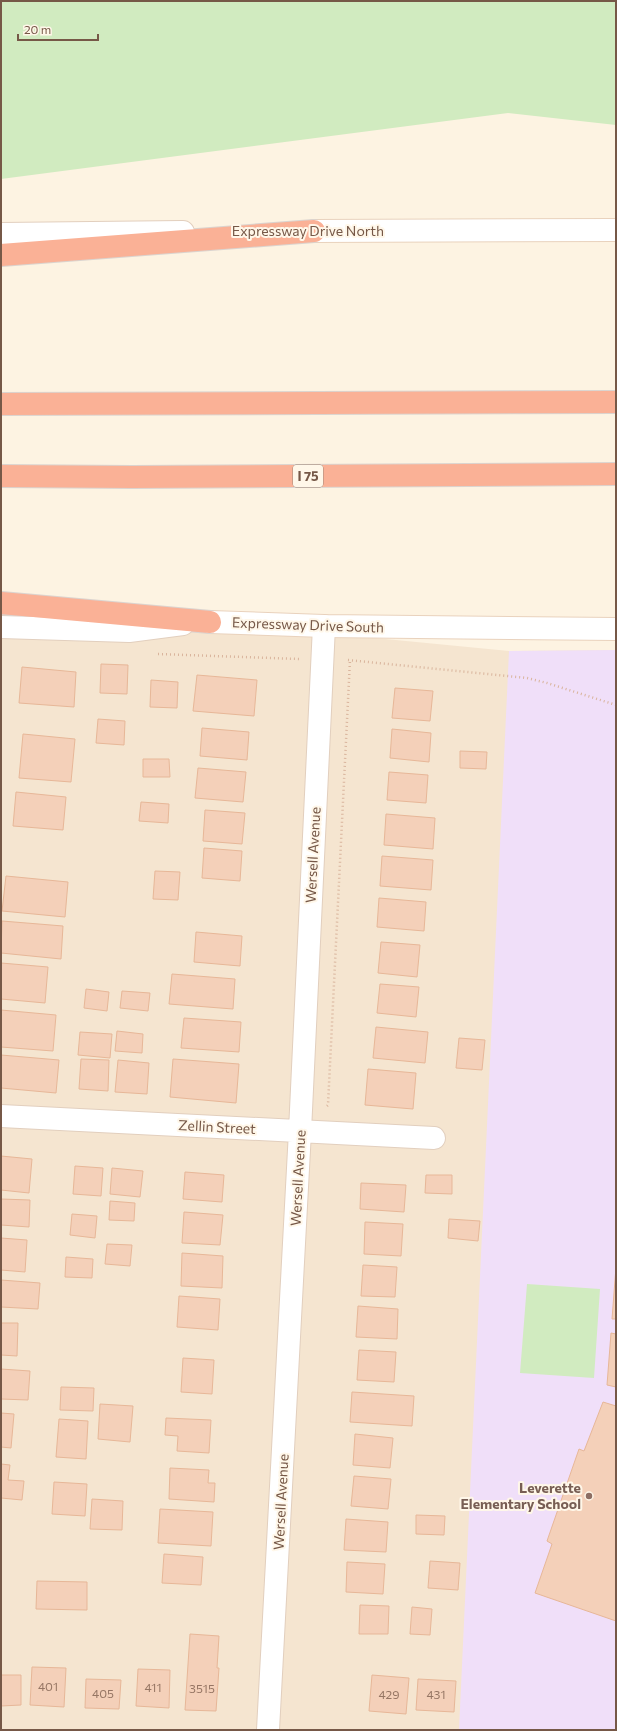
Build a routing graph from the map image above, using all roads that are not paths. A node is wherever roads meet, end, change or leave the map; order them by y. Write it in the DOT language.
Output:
graph roads {
  1 [pos="616,230"];
  2 [pos="314,231"];
  3 [pos="1,234"];
  4 [pos="1,255"];
  5 [pos="616,402"];
  6 [pos="1,404"];
  7 [pos="616,474"];
  8 [pos="1,476"];
  9 [pos="1,603"];
  10 [pos="210,622"];
  11 [pos="324,626"];
  12 [pos="1,627"];
  13 [pos="616,629"];
  14 [pos="1,1116"];
  15 [pos="300,1131"];
  16 [pos="434,1138"];
  17 [pos="268,1730"];
  1 -- 2 [label="street, Expressway Drive North"];
  2 -- 3 [label="street, Expressway Drive North"];
  2 -- 4 [label="highway"];
  5 -- 6 [label="highway"];
  7 -- 8 [label="highway, I 75"];
  9 -- 10 [label="highway"];
  10 -- 11 [label="street, Expressway Drive South"];
  10 -- 12 [label="street, Expressway Drive South"];
  11 -- 13 [label="street, Expressway Drive South"];
  11 -- 15 [label="street, Wersell Avenue"];
  14 -- 15 [label="street, Zellin Street"];
  15 -- 16 [label="street, Zellin Street"];
  15 -- 17 [label="street, Wersell Avenue"];
}
